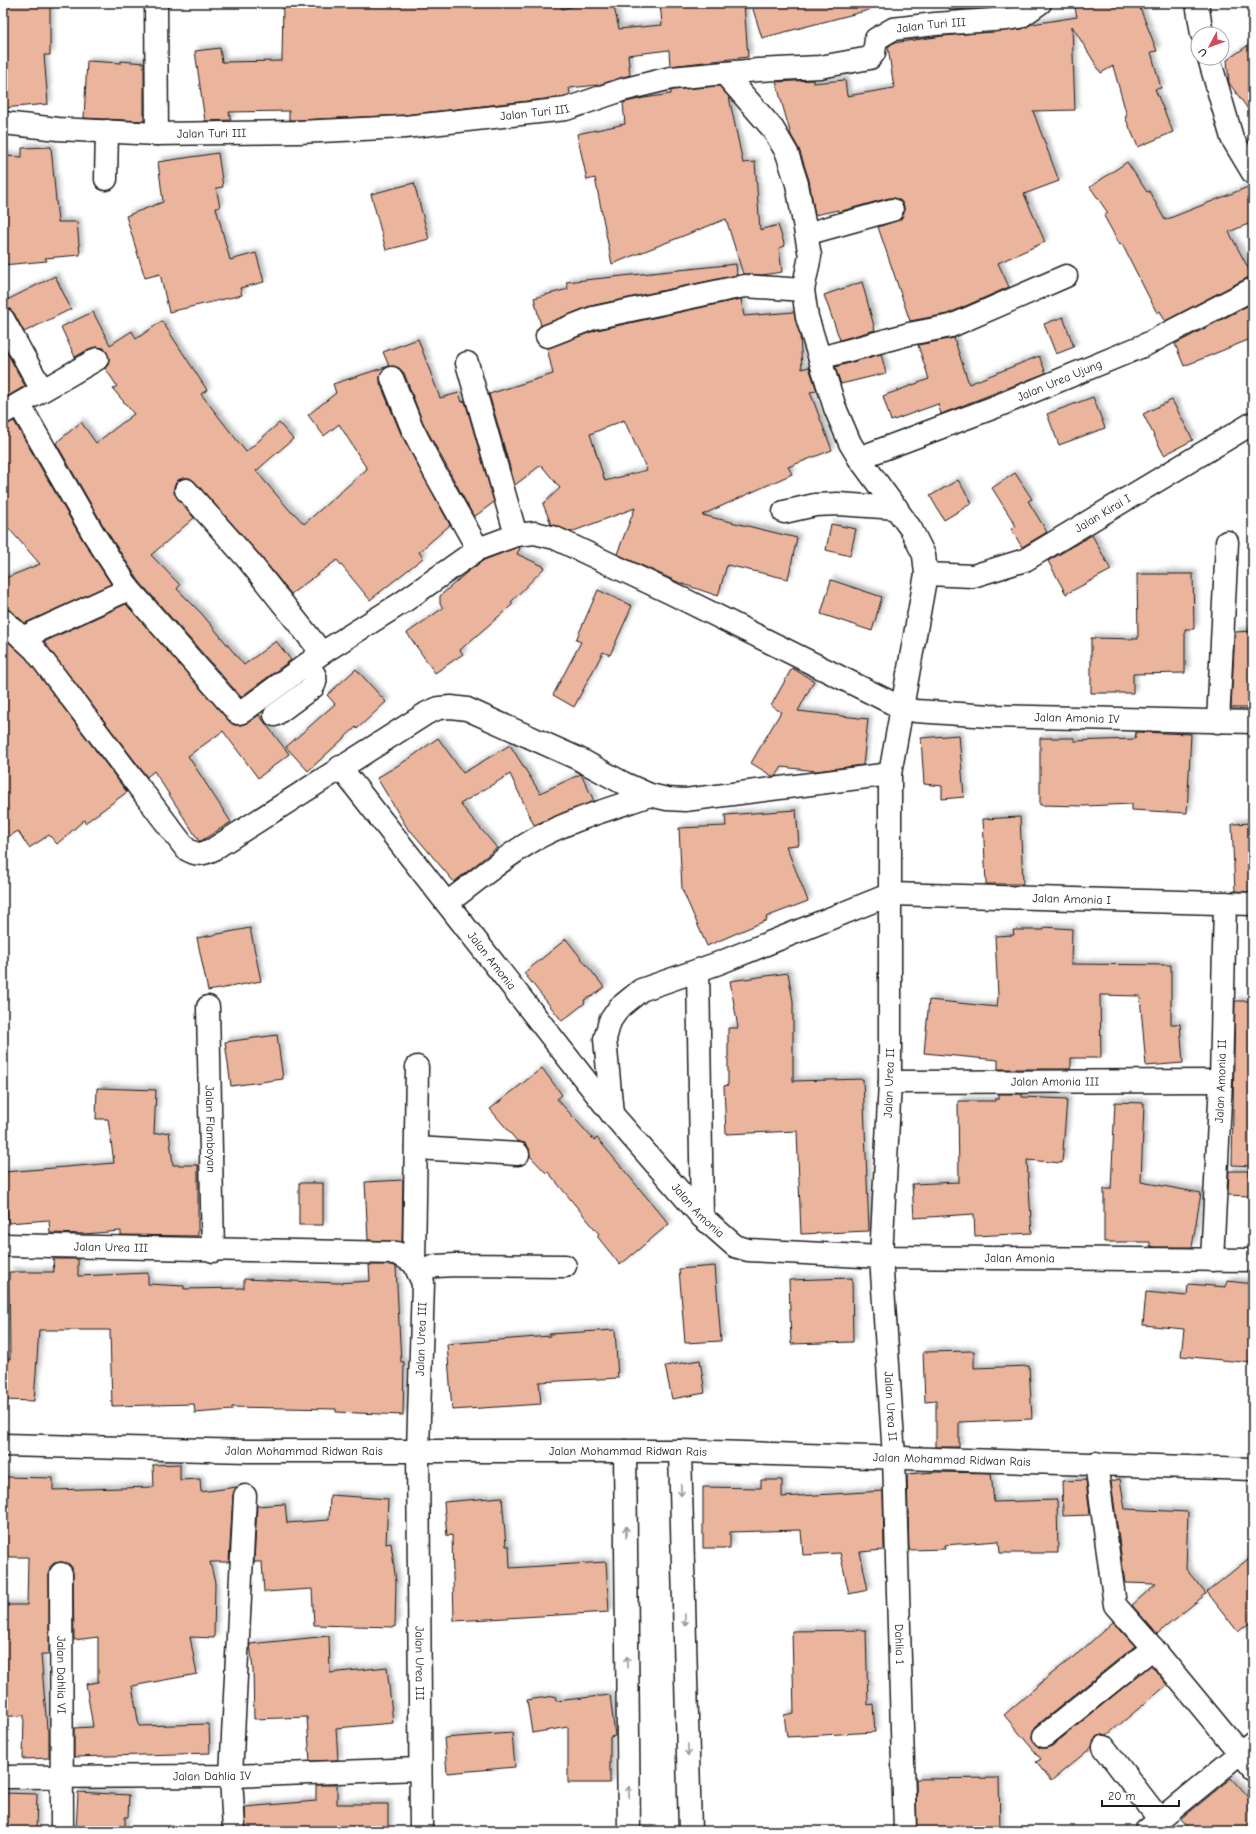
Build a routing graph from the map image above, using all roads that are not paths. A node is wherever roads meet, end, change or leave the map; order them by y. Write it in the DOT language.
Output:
graph roads {
  1 [pos="156,3"];
  2 [pos="1040,3"];
  3 [pos="1197,3"];
  4 [pos="1201,26"];
  5 [pos="1211,66"];
  6 [pos="724,73"];
  7 [pos="3,123"];
  8 [pos="107,131"];
  9 [pos="157,134"];
  10 [pos="1253,174"];
  11 [pos="106,179"];
  12 [pos="892,210"];
  13 [pos="806,234"];
  14 [pos="1066,276"];
  15 [pos="1253,289"];
  16 [pos="803,290"];
  17 [pos="3,319"];
  18 [pos="547,336"];
  19 [pos="820,358"];
  20 [pos="97,359"];
  21 [pos="467,363"];
  22 [pos="392,378"];
  23 [pos="42,390"];
  24 [pos="11,408"];
  25 [pos="1253,423"];
  26 [pos="859,458"];
  27 [pos="186,490"];
  28 [pos="897,508"];
  29 [pos="784,512"];
  30 [pos="516,535"];
  31 [pos="1227,542"];
  32 [pos="478,549"];
  33 [pos="934,574"];
  34 [pos="129,589"];
  35 [pos="3,620"];
  36 [pos="22,638"];
  37 [pos="314,659"];
  38 [pos="902,708"];
  39 [pos="275,715"];
  40 [pos="1218,722"];
  41 [pos="1253,722"];
  42 [pos="340,767"];
  43 [pos="890,774"];
  44 [pos="650,794"];
  45 [pos="891,894"];
  46 [pos="447,903"];
  47 [pos="1225,903"];
  48 [pos="1253,904"];
  49 [pos="698,971"];
  50 [pos="208,1007"];
  51 [pos="417,1067"];
  52 [pos="1221,1081"];
  53 [pos="890,1082"];
  54 [pos="612,1114"];
  55 [pos="416,1148"];
  56 [pos="518,1154"];
  57 [pos="702,1217"];
  58 [pos="3,1245"];
  59 [pos="213,1251"];
  60 [pos="881,1257"];
  61 [pos="1212,1260"];
  62 [pos="1253,1260"];
  63 [pos="565,1266"];
  64 [pos="416,1268"];
  65 [pos="3,1445"];
  66 [pos="418,1451"];
  67 [pos="624,1451"];
  68 [pos="680,1451"];
  69 [pos="894,1458"];
  70 [pos="1096,1463"];
  71 [pos="1253,1468"];
  72 [pos="245,1496"];
  73 [pos="61,1574"];
  74 [pos="1153,1648"];
  75 [pos="1044,1736"];
  76 [pos="1104,1747"];
  77 [pos="1249,1755"];
  78 [pos="420,1769"];
  79 [pos="63,1776"];
  80 [pos="231,1776"];
  81 [pos="3,1777"];
  82 [pos="1153,1825"];
  83 [pos="62,1831"];
  84 [pos="234,1831"];
  85 [pos="421,1831"];
  86 [pos="629,1831"];
  87 [pos="690,1831"];
  88 [pos="905,1831"];
  1 -- 9 [label="street"];
  2 -- 6 [label="street, Jalan Turi III"];
  3 -- 4 [label="street"];
  5 -- 10 [label="street"];
  6 -- 9 [label="street, Jalan Turi III"];
  6 -- 13 [label="street"];
  7 -- 8 [label="street, Jalan Turi III"];
  8 -- 9 [label="street, Jalan Turi III"];
  8 -- 11 [label="street"];
  12 -- 13 [label="street"];
  13 -- 16 [label="street"];
  14 -- 19 [label="street"];
  15 -- 26 [label="street, Jalan Urea Ujung"];
  16 -- 18 [label="street"];
  16 -- 19 [label="street"];
  17 -- 23 [label="street"];
  19 -- 26 [label="street"];
  20 -- 23 [label="street"];
  21 -- 30 [label="street"];
  22 -- 32 [label="street"];
  23 -- 24 [label="street"];
  24 -- 34 [label="street"];
  25 -- 33 [label="street, Jalan Kirai I"];
  26 -- 28 [label="street"];
  27 -- 37 [label="street"];
  28 -- 29 [label="street"];
  28 -- 33 [label="street"];
  30 -- 32 [label="street, Jalan Amonia IV"];
  30 -- 38 [label="street, Jalan Amonia IV"];
  31 -- 40 [label="street"];
  32 -- 37 [label="street, Jalan Amonia IV"];
  33 -- 38 [label="street"];
  34 -- 36 [label="street"];
  34 -- 37 [label="street, Jalan Amonia IV"];
  35 -- 36 [label="street"];
  36 -- 42 [label="street"];
  37 -- 39 [label="street"];
  38 -- 40 [label="street, Jalan Amonia IV"];
  38 -- 43 [label="street, Jalan Urea II"];
  40 -- 41 [label="street, Jalan Amonia IV"];
  42 -- 44 [label="street"];
  42 -- 46 [label="street, Jalan Amonia"];
  43 -- 44 [label="street"];
  43 -- 45 [label="street, Jalan Urea II"];
  44 -- 46 [label="street"];
  45 -- 47 [label="street, Jalan Amonia I"];
  45 -- 49 [label="street"];
  45 -- 53 [label="street, Jalan Urea II"];
  46 -- 54 [label="street, Jalan Amonia"];
  47 -- 48 [label="street, Jalan Amonia I"];
  47 -- 52 [label="street, Jalan Amonia II"];
  49 -- 54 [label="street"];
  49 -- 57 [label="street"];
  50 -- 59 [label="street, Jalan Flamboyan"];
  51 -- 55 [label="street"];
  52 -- 53 [label="street, Jalan Amonia III"];
  52 -- 61 [label="street, Jalan Amonia II"];
  53 -- 60 [label="street, Jalan Urea II"];
  54 -- 57 [label="street, Jalan Amonia"];
  55 -- 56 [label="street"];
  55 -- 64 [label="street"];
  57 -- 60 [label="street, Jalan Amonia"];
  58 -- 59 [label="street, Jalan Urea III"];
  59 -- 64 [label="street, Jalan Urea III"];
  60 -- 61 [label="street, Jalan Amonia"];
  60 -- 69 [label="street, Jalan Urea II"];
  61 -- 62 [label="street, Jalan Amonia"];
  63 -- 64 [label="street"];
  64 -- 66 [label="street, Jalan Urea III"];
  65 -- 66 [label="street, Jalan Mohammad Ridwan Rais"];
  66 -- 67 [label="street, Jalan Mohammad Ridwan Rais"];
  66 -- 78 [label="street, Jalan Urea III"];
  67 -- 68 [label="street, Jalan Mohammad Ridwan Rais"];
  86 -- 67 [label="street, one-way"];
  68 -- 69 [label="street, Jalan Mohammad Ridwan Rais"];
  68 -- 87 [label="street, one-way"];
  69 -- 70 [label="street, Jalan Mohammad Ridwan Rais"];
  69 -- 88 [label="street, Dahlia 1"];
  70 -- 71 [label="street, Jalan Mohammad Ridwan Rais"];
  70 -- 74 [label="street"];
  72 -- 80 [label="street"];
  73 -- 79 [label="street, Jalan Dahlia VI"];
  74 -- 75 [label="street"];
  74 -- 77 [label="street"];
  76 -- 82 [label="street"];
  77 -- 82 [label="street"];
  78 -- 80 [label="street, Jalan Dahlia IV"];
  78 -- 85 [label="street, Jalan Urea III"];
  79 -- 80 [label="street, Jalan Dahlia IV"];
  79 -- 81 [label="street, Jalan Dahlia IV"];
  79 -- 83 [label="street, Jalan Dahlia VI"];
  80 -- 84 [label="street"];
}
